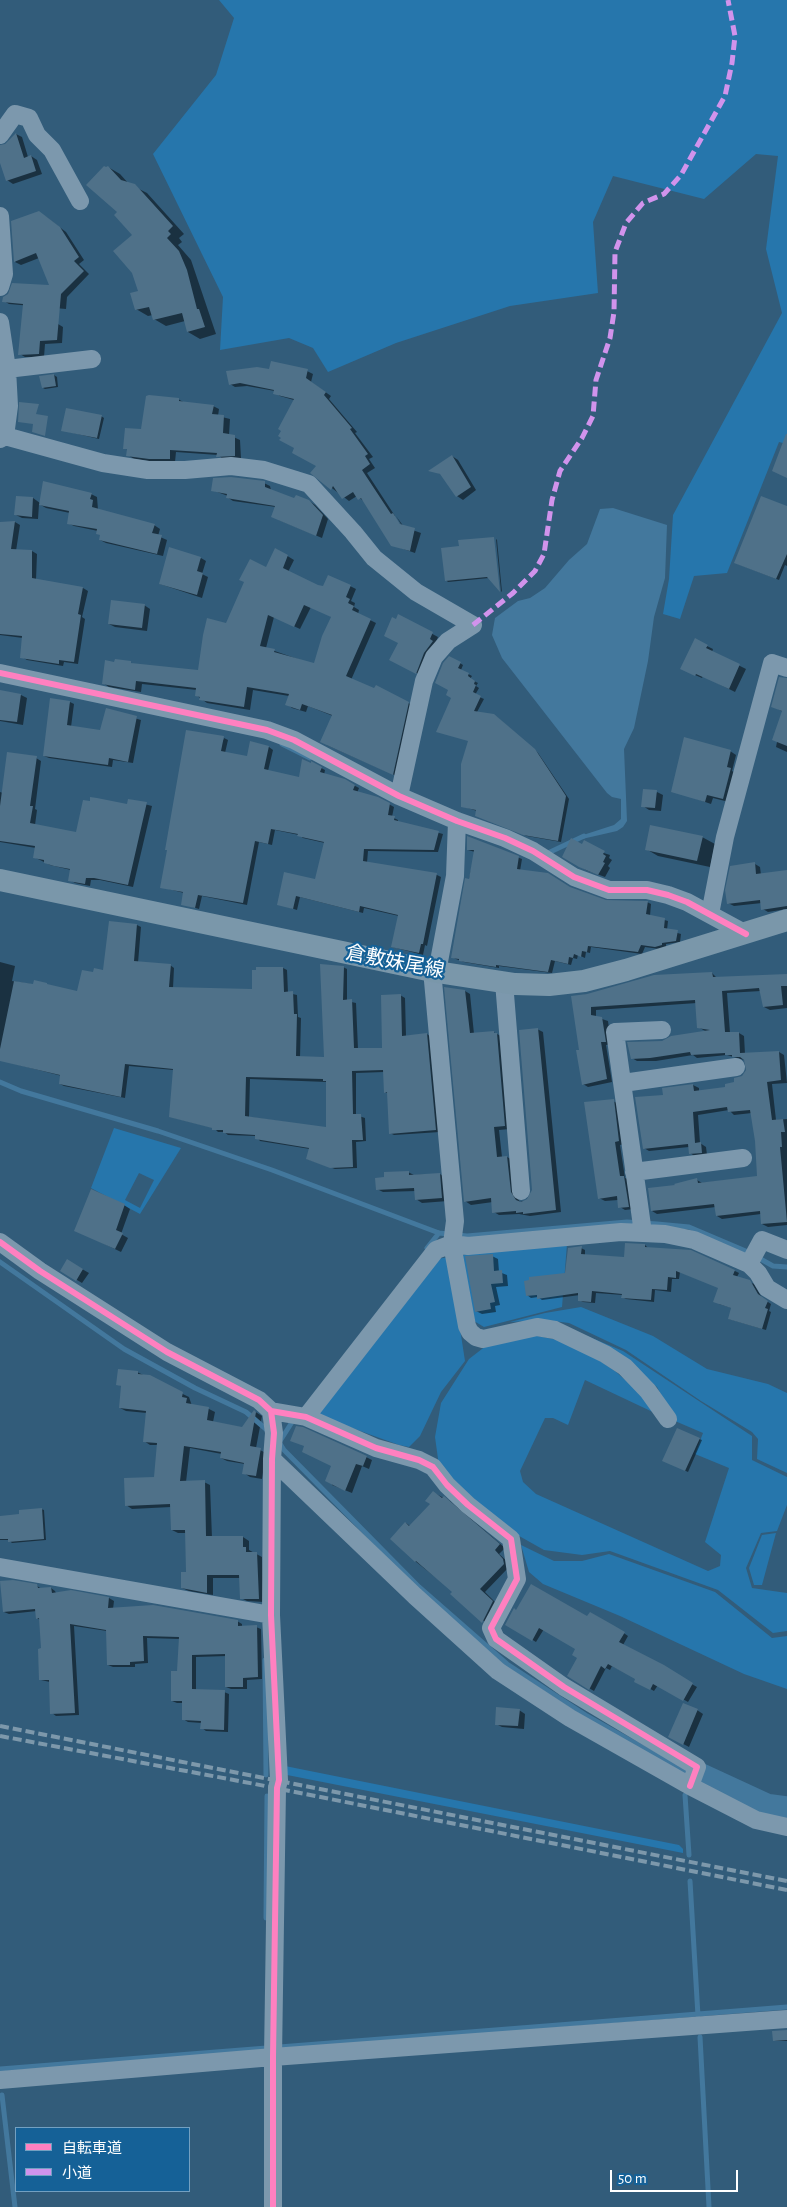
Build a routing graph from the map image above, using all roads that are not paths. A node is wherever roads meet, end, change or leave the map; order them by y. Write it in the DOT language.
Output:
graph roads {
  1 [pos="0,135"];
  2 [pos="80,201"];
  3 [pos="0,216"];
  4 [pos="0,287"];
  5 [pos="0,322"];
  6 [pos="92,359"];
  7 [pos="7,369"];
  8 [pos="2,437"];
  9 [pos="787,668"];
  10 [pos="0,673"];
  11 [pos="399,796"];
  12 [pos="457,821"];
  13 [pos="0,880"];
  14 [pos="710,914"];
  15 [pos="787,920"];
  16 [pos="746,934"];
  17 [pos="435,971"];
  18 [pos="504,982"];
  19 [pos="662,1030"];
  20 [pos="736,1067"];
  21 [pos="623,1084"];
  22 [pos="743,1158"];
  23 [pos="634,1172"];
  24 [pos="521,1191"];
  25 [pos="642,1226"];
  26 [pos="453,1238"];
  27 [pos="0,1242"];
  28 [pos="787,1250"];
  29 [pos="752,1258"];
  30 [pos="787,1300"];
  31 [pos="271,1411"];
  32 [pos="299,1415"];
  33 [pos="668,1419"];
  34 [pos="273,1445"];
  35 [pos="0,1567"];
  36 [pos="271,1615"];
  37 [pos="693,1779"];
  38 [pos="787,1827"];
  39 [pos="787,2019"];
  40 [pos="273,2050"];
  41 [pos="0,2080"];
  42 [pos="273,2207"];
  1 -- 2 [label="street"];
  3 -- 4 [label="street"];
  5 -- 7 [label="street"];
  6 -- 7 [label="street"];
  7 -- 8 [label="street"];
  8 -- 11 [label="street"];
  9 -- 14 [label="street"];
  10 -- 11 [label="street"];
  11 -- 12 [label="street"];
  12 -- 14 [label="street"];
  12 -- 17 [label="street"];
  13 -- 17 [label="main road, 倉敷妹尾線"];
  14 -- 16 [label="street"];
  15 -- 16 [label="main road, 倉敷妹尾線"];
  16 -- 18 [label="main road, 倉敷妹尾線"];
  17 -- 18 [label="main road, 倉敷妹尾線"];
  17 -- 26 [label="street"];
  18 -- 24 [label="street"];
  19 -- 21 [label="street"];
  20 -- 21 [label="street"];
  21 -- 23 [label="street"];
  22 -- 23 [label="street"];
  23 -- 25 [label="street"];
  25 -- 26 [label="street"];
  25 -- 29 [label="street"];
  26 -- 32 [label="street"];
  26 -- 33 [label="street"];
  27 -- 31 [label="street"];
  28 -- 29 [label="street"];
  29 -- 30 [label="street"];
  31 -- 32 [label="street"];
  31 -- 34 [label="street"];
  32 -- 37 [label="street"];
  34 -- 36 [label="street"];
  34 -- 37 [label="street"];
  35 -- 36 [label="street"];
  36 -- 40 [label="street"];
  37 -- 38 [label="street"];
  39 -- 40 [label="street"];
  40 -- 41 [label="street"];
  40 -- 42 [label="street"];
}
